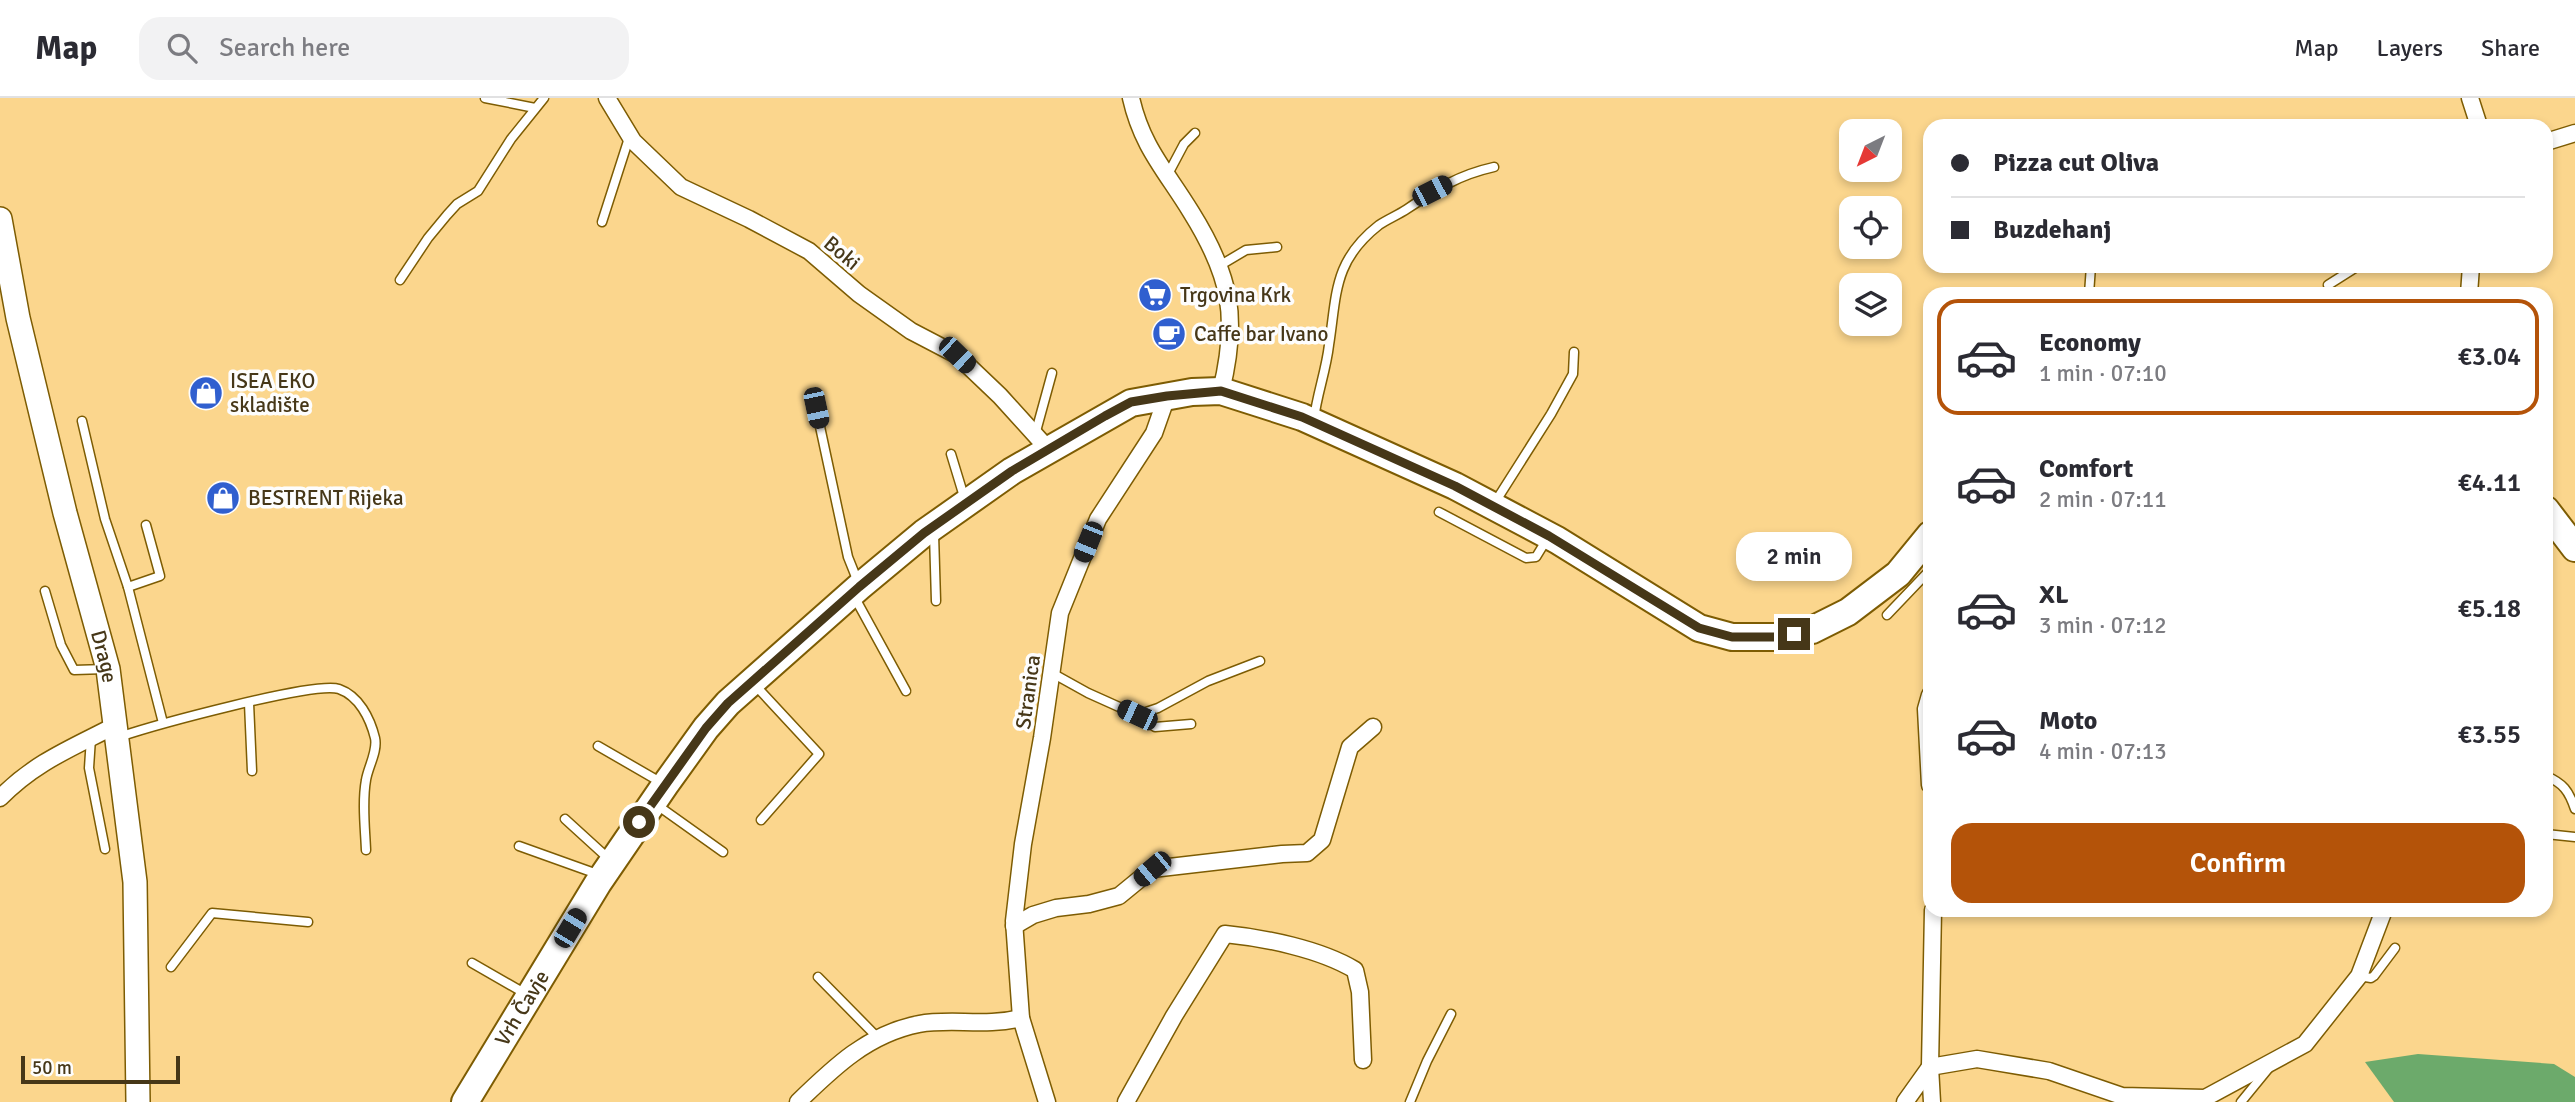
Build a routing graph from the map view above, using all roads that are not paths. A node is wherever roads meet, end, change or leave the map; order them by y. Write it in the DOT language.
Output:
graph roads {
  1 [pos="485,98"];
  2 [pos="544,98"];
  3 [pos="1131,98"];
  4 [pos="2470,98"];
  5 [pos="609,99"];
  6 [pos="535,108"];
  7 [pos="2477,119"];
  8 [pos="1195,132"];
  9 [pos="2575,133"];
  10 [pos="629,136"];
  11 [pos="2553,140"];
  12 [pos="1493,167"];
  13 [pos="1167,176"];
  14 [pos="0,219"];
  15 [pos="602,222"];
  16 [pos="1277,247"];
  17 [pos="1219,266"];
  18 [pos="2347,273"];
  19 [pos="400,280"];
  20 [pos="2328,285"];
  21 [pos="1574,352"];
  22 [pos="1052,373"];
  23 [pos="1221,391"];
  24 [pos="1167,396"];
  25 [pos="816,408"];
  26 [pos="82,421"];
  27 [pos="1314,422"];
  28 [pos="1042,442"];
  29 [pos="951,454"];
  30 [pos="966,503"];
  31 [pos="1493,506"];
  32 [pos="1439,512"];
  33 [pos="2553,519"];
  34 [pos="146,525"];
  35 [pos="934,526"];
  36 [pos="1549,536"];
  37 [pos="1923,548"];
  38 [pos="2575,548"];
  39 [pos="1923,577"];
  40 [pos="128,587"];
  41 [pos="856,590"];
  42 [pos="45,591"];
  43 [pos="936,601"];
  44 [pos="1887,615"];
  45 [pos="1260,662"];
  46 [pos="108,669"];
  47 [pos="1052,673"];
  48 [pos="752,681"];
  49 [pos="906,691"];
  50 [pos="249,704"];
  51 [pos="1137,715"];
  52 [pos="163,723"];
  53 [pos="1191,723"];
  54 [pos="1373,727"];
  55 [pos="117,731"];
  56 [pos="91,738"];
  57 [pos="598,746"];
  58 [pos="252,771"];
  59 [pos="2553,779"];
  60 [pos="659,793"];
  61 [pos="0,798"];
  62 [pos="2575,809"];
  63 [pos="565,819"];
  64 [pos="761,820"];
  65 [pos="2553,835"];
  66 [pos="2575,837"];
  67 [pos="519,846"];
  68 [pos="105,849"];
  69 [pos="366,850"];
  70 [pos="723,852"];
  71 [pos="607,869"];
  72 [pos="1933,917"];
  73 [pos="2381,917"];
  74 [pos="308,922"];
  75 [pos="1014,926"];
  76 [pos="2395,948"];
  77 [pos="472,963"];
  78 [pos="171,967"];
  79 [pos="2360,976"];
  80 [pos="817,977"];
  81 [pos="529,996"];
  82 [pos="1451,1014"];
  83 [pos="1021,1018"];
  84 [pos="878,1038"];
  85 [pos="1363,1060"];
  86 [pos="2275,1060"];
  87 [pos="1930,1067"];
  88 [pos="138,1102"];
  89 [pos="465,1102"];
  90 [pos="798,1102"];
  91 [pos="1047,1102"];
  92 [pos="1126,1102"];
  93 [pos="1410,1102"];
  94 [pos="1905,1102"];
  95 [pos="1932,1102"];
  96 [pos="2241,1102"];
  1 -- 6 [label="lane"];
  2 -- 6 [label="lane"];
  3 -- 13 [label="street"];
  4 -- 7 [label="street"];
  5 -- 10 [label="street, Boki"];
  6 -- 19 [label="lane"];
  8 -- 13 [label="lane"];
  9 -- 11 [label="street"];
  10 -- 15 [label="lane"];
  10 -- 28 [label="street, Boki"];
  12 -- 27 [label="lane"];
  13 -- 17 [label="street"];
  14 -- 46 [label="main road, Drage"];
  16 -- 17 [label="lane"];
  17 -- 23 [label="street"];
  18 -- 20 [label="lane"];
  21 -- 31 [label="lane"];
  22 -- 28 [label="lane"];
  23 -- 24 [label="main road, Vrh Čavje"];
  23 -- 27 [label="main road"];
  24 -- 28 [label="main road, Vrh Čavje"];
  24 -- 47 [label="street, Stranica"];
  25 -- 41 [label="lane"];
  26 -- 40 [label="lane"];
  27 -- 31 [label="main road"];
  28 -- 30 [label="main road, Vrh Čavje"];
  29 -- 30 [label="lane"];
  30 -- 35 [label="main road, Vrh Čavje"];
  31 -- 36 [label="main road"];
  32 -- 36 [label="lane"];
  33 -- 38 [label="main road"];
  34 -- 40 [label="lane"];
  35 -- 41 [label="main road, Vrh Čavje"];
  35 -- 43 [label="lane"];
  36 -- 37 [label="main road"];
  39 -- 44 [label="lane"];
  40 -- 52 [label="lane"];
  41 -- 48 [label="main road, Vrh Čavje"];
  41 -- 49 [label="lane"];
  42 -- 46 [label="lane"];
  45 -- 51 [label="lane"];
  46 -- 55 [label="main road, Drage"];
  47 -- 51 [label="lane"];
  47 -- 75 [label="street, Stranica"];
  48 -- 60 [label="main road, Vrh Čavje"];
  48 -- 64 [label="lane"];
  50 -- 52 [label="lane"];
  50 -- 58 [label="lane"];
  50 -- 69 [label="lane"];
  51 -- 53 [label="lane"];
  52 -- 55 [label="lane"];
  54 -- 75 [label="street"];
  55 -- 56 [label="street"];
  55 -- 88 [label="main road, Drage"];
  56 -- 61 [label="street"];
  56 -- 68 [label="lane"];
  57 -- 60 [label="lane"];
  59 -- 62 [label="lane"];
  60 -- 70 [label="lane"];
  60 -- 71 [label="main road, Vrh Čavje"];
  63 -- 71 [label="lane"];
  65 -- 66 [label="lane"];
  67 -- 71 [label="lane"];
  71 -- 81 [label="main road, Vrh Čavje"];
  72 -- 87 [label="street"];
  73 -- 79 [label="street"];
  74 -- 78 [label="lane"];
  75 -- 83 [label="street, Stranica"];
  76 -- 79 [label="lane"];
  77 -- 81 [label="lane"];
  79 -- 86 [label="street"];
  80 -- 84 [label="lane"];
  81 -- 89 [label="main road, Vrh Čavje"];
  82 -- 93 [label="lane"];
  83 -- 84 [label="street"];
  83 -- 91 [label="street, Stranica"];
  84 -- 90 [label="street"];
  85 -- 92 [label="street"];
  86 -- 87 [label="street"];
  86 -- 96 [label="lane"];
  87 -- 94 [label="street"];
  87 -- 95 [label="street"];
}
